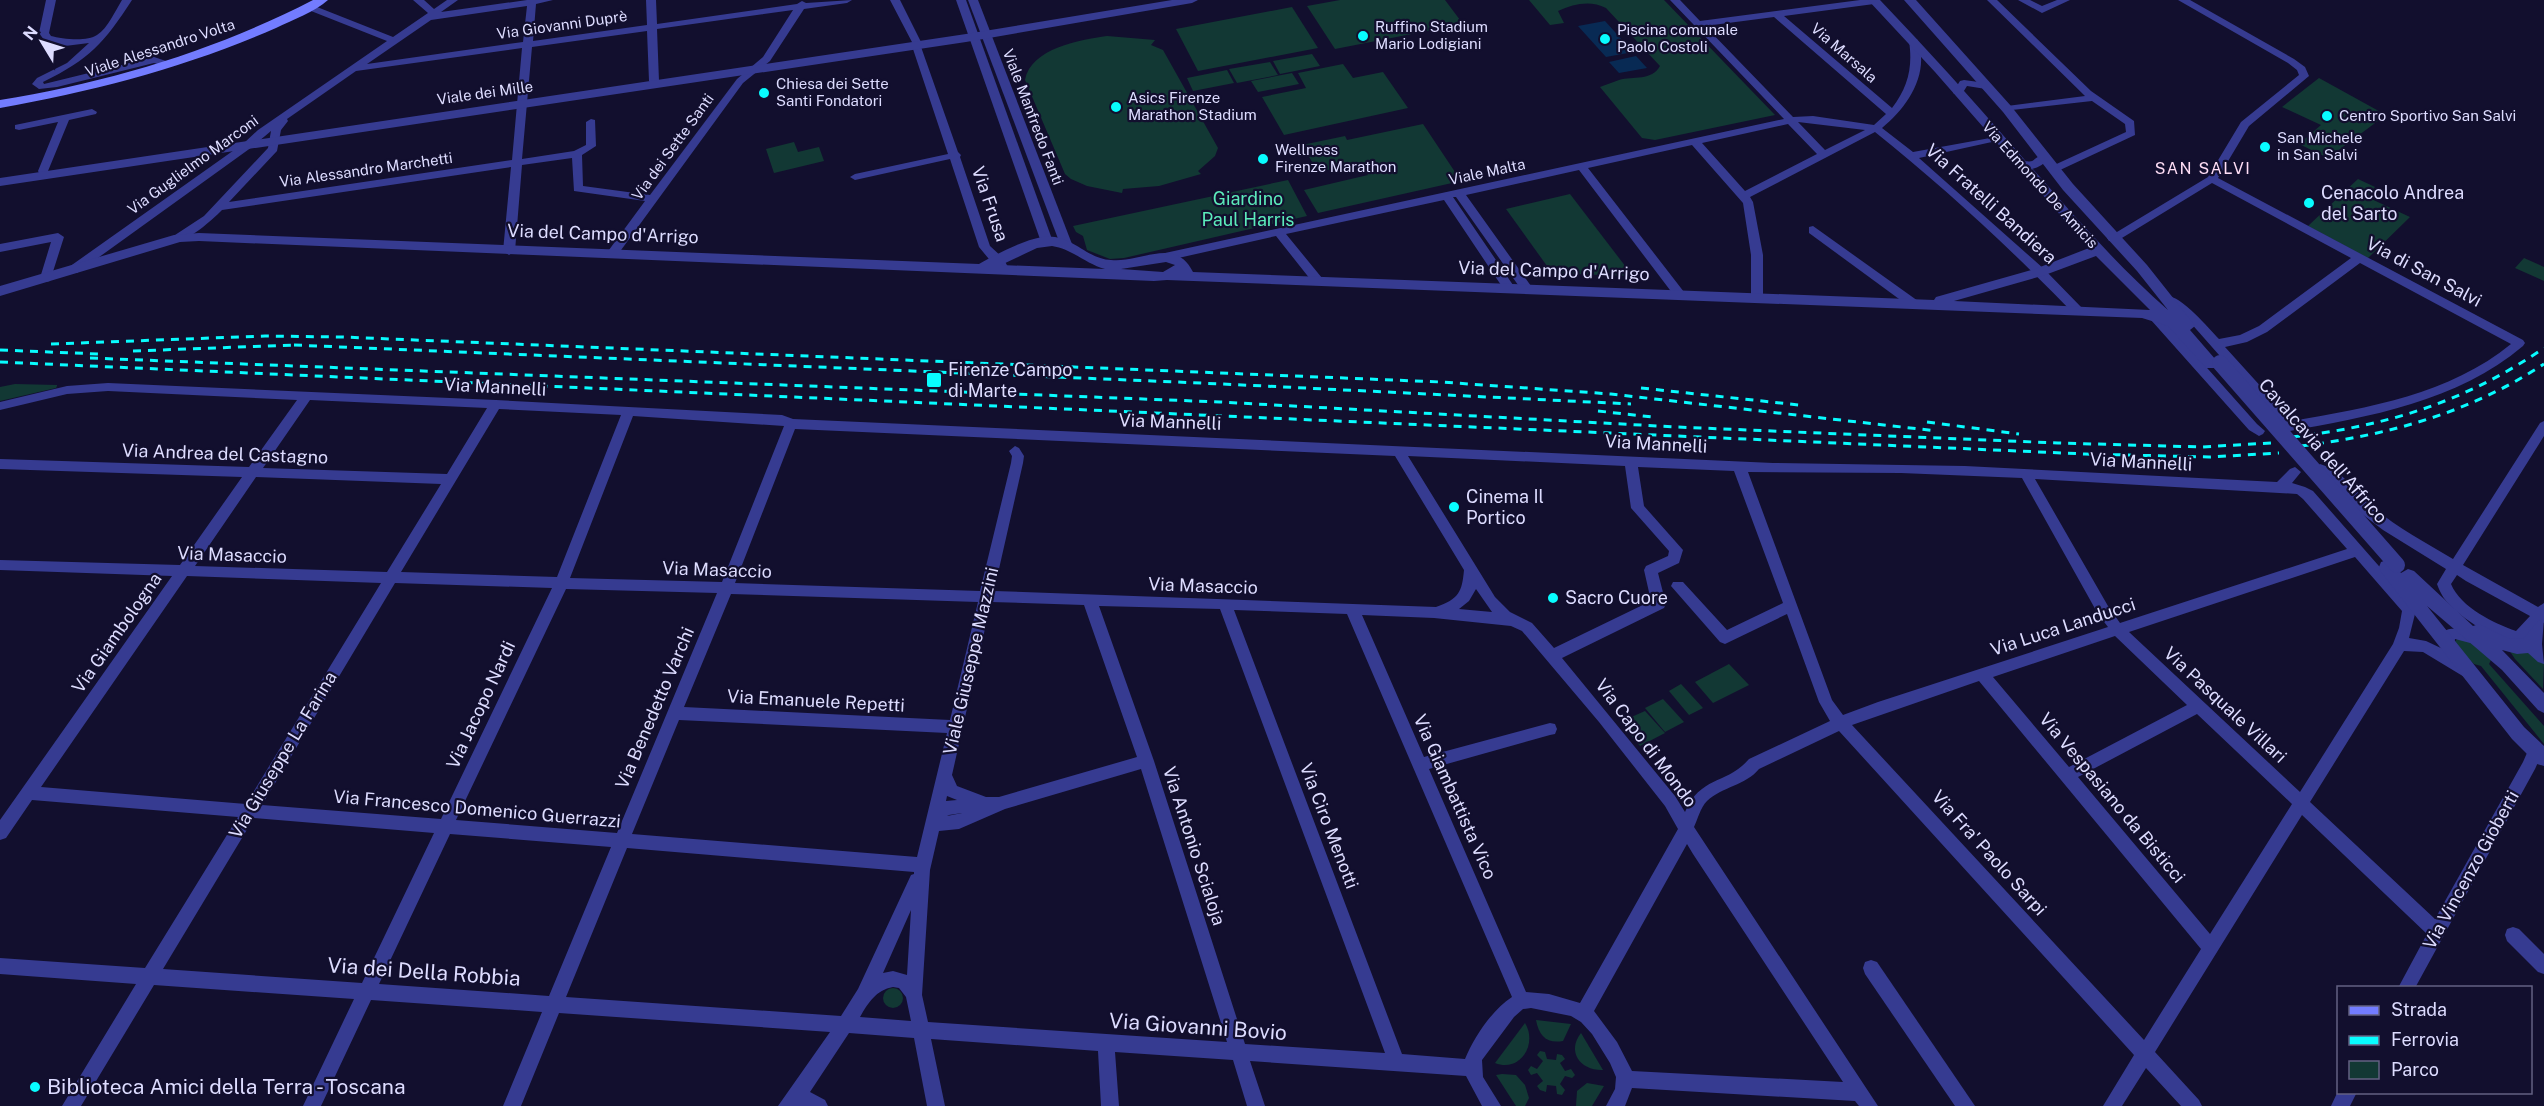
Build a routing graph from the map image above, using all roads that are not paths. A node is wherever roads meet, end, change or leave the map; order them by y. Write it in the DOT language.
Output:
graph roads {
  1 [pos="51,0"];
  2 [pos="127,0"];
  3 [pos="322,0"];
  4 [pos="418,0"];
  5 [pos="453,0"];
  6 [pos="548,0"];
  7 [pos="651,0"];
  8 [pos="847,0"];
  9 [pos="895,0"];
  10 [pos="961,0"];
  11 [pos="973,0"];
  12 [pos="1192,0"];
  13 [pos="1675,0"];
  14 [pos="1874,0"];
  15 [pos="1910,0"];
  16 [pos="1924,0"];
  17 [pos="1992,0"];
  18 [pos="2023,0"];
  19 [pos="2065,0"];
  20 [pos="2183,0"];
  21 [pos="532,1"];
  22 [pos="801,2"];
  23 [pos="309,7"];
  24 [pos="1776,14"];
  25 [pos="428,15"];
  26 [pos="1925,17"];
  27 [pos="1698,24"];
  28 [pos="652,27"];
  29 [pos="1904,30"];
  30 [pos="980,36"];
  31 [pos="100,39"];
  32 [pos="393,40"];
  33 [pos="1914,41"];
  34 [pos="916,44"];
  35 [pos="528,45"];
  36 [pos="170,64"];
  37 [pos="1934,64"];
  38 [pos="756,68"];
  39 [pos="1916,68"];
  40 [pos="351,69"];
  41 [pos="720,75"];
  42 [pos="654,81"];
  43 [pos="736,86"];
  44 [pos="1986,86"];
  45 [pos="1958,92"];
  46 [pos="2093,98"];
  47 [pos="522,102"];
  48 [pos="0,104"];
  49 [pos="296,109"];
  50 [pos="2007,110"];
  51 [pos="92,112"];
  52 [pos="1893,114"];
  53 [pos="64,118"];
  54 [pos="1792,120"];
  55 [pos="591,123"];
  56 [pos="19,127"];
  57 [pos="1876,128"];
  58 [pos="1997,138"];
  59 [pos="275,139"];
  60 [pos="251,142"];
  61 [pos="1695,142"];
  62 [pos="1028,146"];
  63 [pos="1014,148"];
  64 [pos="577,154"];
  65 [pos="1823,154"];
  66 [pos="956,155"];
  67 [pos="1911,156"];
  68 [pos="2045,157"];
  69 [pos="518,162"];
  70 [pos="2018,162"];
  71 [pos="1582,167"];
  72 [pos="2055,170"];
  73 [pos="43,171"];
  74 [pos="0,177"];
  75 [pos="855,177"];
  76 [pos="2215,181"];
  77 [pos="0,182"];
  78 [pos="1460,194"];
  79 [pos="1448,196"];
  80 [pos="1744,196"];
  81 [pos="653,199"];
  82 [pos="219,207"];
  83 [pos="1053,212"];
  84 [pos="1038,215"];
  85 [pos="208,218"];
  86 [pos="1813,230"];
  87 [pos="1279,233"];
  88 [pos="2113,238"];
  89 [pos="227,239"];
  90 [pos="178,241"];
  91 [pos="1047,242"];
  92 [pos="1066,244"];
  93 [pos="0,248"];
  94 [pos="2097,249"];
  95 [pos="509,250"];
  96 [pos="116,252"];
  97 [pos="612,254"];
  98 [pos="2359,258"];
  99 [pos="999,261"];
  100 [pos="1186,265"];
  101 [pos="978,268"];
  102 [pos="2142,268"];
  103 [pos="1013,269"];
  104 [pos="2040,272"];
  105 [pos="46,278"];
  106 [pos="1318,281"];
  107 [pos="1509,288"];
  108 [pos="1527,289"];
  109 [pos="0,291"];
  110 [pos="1680,295"];
  111 [pos="1757,298"];
  112 [pos="2168,299"];
  113 [pos="1920,304"];
  114 [pos="2078,311"];
  115 [pos="2149,311"];
  116 [pos="2217,344"];
  117 [pos="2216,363"];
  118 [pos="306,396"];
  119 [pos="496,404"];
  120 [pos="0,406"];
  121 [pos="628,413"];
  122 [pos="791,424"];
  123 [pos="2544,426"];
  124 [pos="2259,430"];
  125 [pos="988,434"];
  126 [pos="1034,435"];
  127 [pos="1398,450"];
  128 [pos="1015,451"];
  129 [pos="1631,460"];
  130 [pos="0,464"];
  131 [pos="1739,466"];
  132 [pos="2320,469"];
  133 [pos="251,472"];
  134 [pos="2295,472"];
  135 [pos="2026,474"];
  136 [pos="449,479"];
  137 [pos="2276,487"];
  138 [pos="2358,551"];
  139 [pos="0,565"];
  140 [pos="2392,566"];
  141 [pos="2456,567"];
  142 [pos="1470,570"];
  143 [pos="183,571"];
  144 [pos="390,578"];
  145 [pos="561,583"];
  146 [pos="1678,586"];
  147 [pos="726,589"];
  148 [pos="985,598"];
  149 [pos="1090,600"];
  150 [pos="2409,602"];
  151 [pos="1225,604"];
  152 [pos="2435,604"];
  153 [pos="1790,606"];
  154 [pos="1352,609"];
  155 [pos="1434,612"];
  156 [pos="2542,617"];
  157 [pos="1513,620"];
  158 [pos="2117,629"];
  159 [pos="2481,642"];
  160 [pos="2533,643"];
  161 [pos="2448,645"];
  162 [pos="2399,646"];
  163 [pos="1552,656"];
  164 [pos="2544,657"];
  165 [pos="1982,674"];
  166 [pos="2474,679"];
  167 [pos="2544,705"];
  168 [pos="2198,706"];
  169 [pos="675,713"];
  170 [pos="1840,723"];
  171 [pos="954,727"];
  172 [pos="1550,729"];
  173 [pos="2541,757"];
  174 [pos="1146,761"];
  175 [pos="1419,765"];
  176 [pos="2068,775"];
  177 [pos="944,776"];
  178 [pos="28,793"];
  179 [pos="983,803"];
  180 [pos="1002,803"];
  181 [pos="2300,803"];
  182 [pos="250,810"];
  183 [pos="933,820"];
  184 [pos="446,826"];
  185 [pos="1686,829"];
  186 [pos="0,833"];
  187 [pos="621,840"];
  188 [pos="922,868"];
  189 [pos="2437,932"];
  190 [pos="2513,935"];
  191 [pos="2211,948"];
  192 [pos="0,966"];
  193 [pos="2544,966"];
  194 [pos="1871,968"];
  195 [pos="148,977"];
  196 [pos="2407,986"];
  197 [pos="366,991"];
  198 [pos="864,995"];
  199 [pos="914,995"];
  200 [pos="1522,1001"];
  201 [pos="554,1004"];
  202 [pos="1584,1012"];
  203 [pos="846,1025"];
  204 [pos="921,1030"];
  205 [pos="1106,1043"];
  206 [pos="1240,1052"];
  207 [pos="2145,1052"];
  208 [pos="1397,1062"];
  209 [pos="1472,1068"];
  210 [pos="1626,1079"];
  211 [pos="1865,1099"];
  212 [pos="794,1102"];
  213 [pos="71,1106"];
  214 [pos="312,1106"];
  215 [pos="512,1106"];
  216 [pos="819,1106"];
  217 [pos="936,1106"];
  218 [pos="1110,1106"];
  219 [pos="1256,1106"];
  220 [pos="1492,1106"];
  221 [pos="1615,1106"];
  222 [pos="1966,1106"];
  223 [pos="2112,1106"];
  224 [pos="2193,1106"];
  1 -- 31 [label="street"];
  2 -- 31 [label="street"];
  3 -- 23 [label="main road, Viale Alessandro Volta"];
  4 -- 25 [label="street"];
  5 -- 25 [label="street, Via Guglielmo Marconi"];
  6 -- 21 [label="street"];
  7 -- 28 [label="street"];
  8 -- 22 [label="street, Via Giovanni Duprè"];
  9 -- 34 [label="street, Via Frusa"];
  10 -- 30 [label="street"];
  11 -- 30 [label="street, Viale Manfredo Fanti"];
  12 -- 30 [label="street, Viale dei Mille"];
  13 -- 27 [label="street"];
  14 -- 24 [label="street"];
  14 -- 29 [label="street, Via Edmondo De Amicis"];
  15 -- 26 [label="street"];
  15 -- 29 [label="street"];
  16 -- 26 [label="street"];
  17 -- 46 [label="street"];
  18 -- 19 [label="street"];
  20 -- 76 [label="street"];
  21 -- 25 [label="street"];
  21 -- 35 [label="street"];
  22 -- 28 [label="street, Via Giovanni Duprè"];
  22 -- 38 [label="street, Via dei Sette Santi"];
  23 -- 32 [label="street"];
  23 -- 36 [label="main road, Viale Alessandro Volta"];
  24 -- 27 [label="street"];
  24 -- 52 [label="street, Via Marsala"];
  25 -- 32 [label="street, Via Guglielmo Marconi"];
  26 -- 44 [label="street"];
  27 -- 54 [label="street"];
  28 -- 35 [label="street, Via Giovanni Duprè"];
  28 -- 42 [label="street"];
  29 -- 33 [label="street, Via Edmondo De Amicis"];
  30 -- 34 [label="street, Viale dei Mille"];
  30 -- 62 [label="street, Viale Manfredo Fanti"];
  30 -- 63 [label="street"];
  31 -- 36 [label="street"];
  32 -- 40 [label="street, Via Guglielmo Marconi"];
  33 -- 37 [label="street, Via Edmondo De Amicis"];
  33 -- 39 [label="street"];
  34 -- 38 [label="street, Viale dei Mille"];
  34 -- 66 [label="street, Via Frusa"];
  35 -- 40 [label="street, Via Giovanni Duprè"];
  35 -- 47 [label="street"];
  36 -- 48 [label="main road, Viale Alessandro Volta"];
  37 -- 39 [label="street"];
  37 -- 45 [label="street, Via Edmondo De Amicis"];
  38 -- 41 [label="street, Viale dei Mille"];
  38 -- 42 [label="street, Viale dei Mille"];
  38 -- 43 [label="street, Via dei Sette Santi"];
  39 -- 52 [label="street"];
  40 -- 49 [label="street, Via Guglielmo Marconi"];
  41 -- 43 [label="street, Via dei Sette Santi"];
  41 -- 47 [label="street, Viale dei Mille"];
  42 -- 47 [label="street, Viale dei Mille"];
  43 -- 81 [label="street, Via dei Sette Santi"];
  44 -- 45 [label="street"];
  44 -- 50 [label="street"];
  45 -- 58 [label="street, Via Edmondo De Amicis"];
  46 -- 50 [label="street"];
  46 -- 72 [label="street"];
  47 -- 59 [label="street, Viale dei Mille"];
  47 -- 69 [label="street"];
  49 -- 59 [label="street, Via Guglielmo Marconi"];
  49 -- 60 [label="street, Via Guglielmo Marconi"];
  50 -- 68 [label="street"];
  51 -- 53 [label="street"];
  52 -- 57 [label="street"];
  53 -- 56 [label="street"];
  53 -- 73 [label="street"];
  54 -- 57 [label="street, Viale Malta"];
  54 -- 61 [label="street, Viale Malta"];
  54 -- 65 [label="street"];
  55 -- 64 [label="street"];
  57 -- 65 [label="street"];
  57 -- 67 [label="street, Via Fratelli Bandiera"];
  58 -- 67 [label="street"];
  58 -- 70 [label="street, Via Edmondo De Amicis"];
  59 -- 60 [label="street, Viale dei Mille"];
  59 -- 82 [label="street, Via Guglielmo Marconi"];
  60 -- 73 [label="street, Viale dei Mille"];
  60 -- 77 [label="street, Viale dei Mille"];
  60 -- 96 [label="street, Via Guglielmo Marconi"];
  61 -- 71 [label="street, Viale Malta"];
  61 -- 80 [label="street"];
  62 -- 63 [label="street"];
  62 -- 83 [label="street, Viale Manfredo Fanti"];
  63 -- 84 [label="street"];
  64 -- 69 [label="street, Via Alessandro Marchetti"];
  64 -- 81 [label="street"];
  65 -- 80 [label="street"];
  66 -- 75 [label="street, Via Frusa"];
  66 -- 99 [label="street, Via Frusa"];
  67 -- 104 [label="street, Via Fratelli Bandiera"];
  68 -- 70 [label="street"];
  68 -- 72 [label="street"];
  69 -- 82 [label="street, Via Alessandro Marchetti"];
  69 -- 95 [label="street"];
  70 -- 94 [label="street, Via Edmondo De Amicis"];
  71 -- 78 [label="street, Viale Malta"];
  71 -- 110 [label="street"];
  72 -- 88 [label="street"];
  73 -- 74 [label="street, Viale dei Mille"];
  76 -- 88 [label="street"];
  76 -- 98 [label="street, Via di San Salvi"];
  78 -- 79 [label="street, Viale Malta"];
  78 -- 108 [label="street"];
  79 -- 87 [label="street, Viale Malta"];
  79 -- 107 [label="street"];
  80 -- 111 [label="street"];
  81 -- 97 [label="street, Via dei Sette Santi"];
  82 -- 85 [label="street, Via Guglielmo Marconi"];
  83 -- 84 [label="street"];
  83 -- 92 [label="street, Viale Manfredo Fanti"];
  84 -- 91 [label="street"];
  85 -- 89 [label="street"];
  85 -- 90 [label="street, Via Guglielmo Marconi"];
  86 -- 113 [label="street"];
  87 -- 100 [label="street, Viale Malta"];
  87 -- 106 [label="street"];
  88 -- 102 [label="street"];
  89 -- 90 [label="street, Via del Campo d'Arrigo"];
  89 -- 95 [label="street, Via del Campo d'Arrigo"];
  90 -- 96 [label="street, Via del Campo d'Arrigo"];
  91 -- 92 [label="street"];
  91 -- 99 [label="street, Via del Campo d'Arrigo"];
  92 -- 100 [label="street"];
  93 -- 105 [label="street"];
  94 -- 104 [label="street"];
  94 -- 115 [label="street, Via Edmondo De Amicis"];
  95 -- 97 [label="street, Via del Campo d'Arrigo"];
  96 -- 105 [label="street, Via del Campo d'Arrigo"];
  97 -- 101 [label="street, Via del Campo d'Arrigo"];
  98 -- 116 [label="street"];
  98 -- 116 [label="street, Via di San Salvi"];
  99 -- 101 [label="street, Via del Campo d'Arrigo"];
  99 -- 103 [label="street"];
  100 -- 103 [label="street, Via del Campo d'Arrigo"];
  100 -- 106 [label="street, Via del Campo d'Arrigo"];
  101 -- 103 [label="street, Via del Campo d'Arrigo"];
  102 -- 112 [label="street"];
  102 -- 115 [label="street"];
  104 -- 113 [label="street"];
  104 -- 114 [label="street, Via Fratelli Bandiera"];
  105 -- 109 [label="street, Via del Campo d'Arrigo"];
  106 -- 107 [label="street, Via del Campo d'Arrigo"];
  107 -- 108 [label="street, Via del Campo d'Arrigo"];
  108 -- 110 [label="street, Via del Campo d'Arrigo"];
  110 -- 111 [label="street, Via del Campo d'Arrigo"];
  111 -- 113 [label="street, Via del Campo d'Arrigo"];
  112 -- 116 [label="street"];
  112 -- 117 [label="street"];
  113 -- 114 [label="street, Via del Campo d'Arrigo"];
  114 -- 115 [label="street, Via del Campo d'Arrigo"];
  115 -- 117 [label="street, Via del Campo d'Arrigo"];
  115 -- 124 [label="street"];
  117 -- 140 [label="street, Cavalcavia dell'Affrico"];
  118 -- 119 [label="street, Via Mannelli"];
  118 -- 120 [label="street, Via Mannelli"];
  118 -- 133 [label="street, Via Giambologna"];
  119 -- 121 [label="street, Via Mannelli"];
  119 -- 136 [label="street, Via Giuseppe La Farina"];
  121 -- 122 [label="street, Via Mannelli"];
  121 -- 145 [label="street, Via Jacopo Nardi"];
  122 -- 125 [label="street, Via Mannelli"];
  122 -- 147 [label="street, Via Benedetto Varchi"];
  123 -- 141 [label="street"];
  125 -- 126 [label="street, Via Mannelli"];
  125 -- 128 [label="street, Via Mannelli"];
  126 -- 127 [label="street, Via Mannelli"];
  126 -- 128 [label="street"];
  127 -- 129 [label="street, Via Mannelli"];
  127 -- 142 [label="street, Via Capo di Mondo"];
  128 -- 148 [label="street, Viale Giuseppe Mazzini"];
  129 -- 131 [label="street, Via Mannelli"];
  129 -- 163 [label="street"];
  130 -- 133 [label="street, Via Andrea del Castagno"];
  131 -- 135 [label="street, Via Mannelli"];
  131 -- 153 [label="street, Via Fra' Paolo Sarpi"];
  132 -- 141 [label="street"];
  133 -- 136 [label="street, Via Andrea del Castagno"];
  133 -- 143 [label="street, Via Giambologna"];
  134 -- 137 [label="street"];
  135 -- 137 [label="street, Via Mannelli"];
  135 -- 158 [label="street, Via Pasquale Villari"];
  136 -- 144 [label="street, Via Giuseppe La Farina"];
  137 -- 138 [label="street, Via Mannelli"];
  138 -- 150 [label="street, Via Mannelli"];
  138 -- 158 [label="street, Via Luca Landucci"];
  139 -- 143 [label="street, Via Masaccio"];
  140 -- 150 [label="street"];
  140 -- 152 [label="street"];
  141 -- 156 [label="street"];
  141 -- 156 [label="street"];
  142 -- 155 [label="street, Via Masaccio"];
  142 -- 157 [label="street, Via Capo di Mondo"];
  143 -- 144 [label="street, Via Masaccio"];
  143 -- 178 [label="street, Via Giambologna"];
  144 -- 145 [label="street, Via Masaccio"];
  144 -- 182 [label="street, Via Giuseppe La Farina"];
  145 -- 147 [label="street, Via Masaccio"];
  145 -- 184 [label="street, Via Jacopo Nardi"];
  146 -- 153 [label="street"];
  147 -- 148 [label="street, Via Masaccio"];
  147 -- 169 [label="street, Via Benedetto Varchi"];
  148 -- 149 [label="street, Via Masaccio"];
  148 -- 171 [label="street, Viale Giuseppe Mazzini"];
  149 -- 151 [label="street, Via Masaccio"];
  149 -- 174 [label="street, Via Antonio Scialoja"];
  150 -- 161 [label="street"];
  150 -- 162 [label="street"];
  151 -- 154 [label="street, Via Masaccio"];
  151 -- 208 [label="street, Via Ciro Menotti"];
  152 -- 159 [label="street"];
  152 -- 160 [label="street"];
  153 -- 170 [label="street, Via Fra' Paolo Sarpi"];
  154 -- 155 [label="street, Via Masaccio"];
  154 -- 175 [label="street, Via Giambattista Vico"];
  155 -- 157 [label="street, Via Masaccio"];
  156 -- 160 [label="street"];
  157 -- 163 [label="street, Via Capo di Mondo"];
  158 -- 165 [label="street, Via Luca Landucci"];
  158 -- 168 [label="street, Via Pasquale Villari"];
  159 -- 161 [label="street"];
  159 -- 167 [label="street"];
  160 -- 164 [label="street"];
  161 -- 166 [label="street"];
  162 -- 166 [label="street"];
  162 -- 181 [label="street"];
  163 -- 185 [label="street, Via Capo di Mondo"];
  165 -- 170 [label="street, Via Luca Landucci"];
  165 -- 176 [label="street, Via Vespasiano da Bisticci"];
  166 -- 173 [label="street"];
  168 -- 176 [label="street"];
  168 -- 181 [label="street, Via Pasquale Villari"];
  169 -- 171 [label="street, Via Emanuele Repetti"];
  169 -- 187 [label="street, Via Benedetto Varchi"];
  170 -- 185 [label="street, Via Luca Landucci"];
  170 -- 207 [label="street, Via Fra' Paolo Sarpi"];
  171 -- 177 [label="street, Viale Giuseppe Mazzini"];
  172 -- 175 [label="street"];
  173 -- 189 [label="street, Via Vincenzo Gioberti"];
  174 -- 180 [label="street"];
  174 -- 206 [label="street, Via Antonio Scialoja"];
  175 -- 200 [label="street, Via Giambattista Vico"];
  176 -- 191 [label="street, Via Vespasiano da Bisticci"];
  177 -- 179 [label="street"];
  177 -- 183 [label="street, Viale Giuseppe Mazzini"];
  178 -- 182 [label="street, Via Francesco Domenico Guerrazzi"];
  178 -- 186 [label="street, Via Giambologna"];
  179 -- 180 [label="street"];
  179 -- 183 [label="street"];
  180 -- 183 [label="street"];
  181 -- 189 [label="street, Via Pasquale Villari"];
  181 -- 191 [label="street"];
  182 -- 184 [label="street, Via Francesco Domenico Guerrazzi"];
  182 -- 195 [label="street, Via Giuseppe La Farina"];
  183 -- 188 [label="street, Viale Giuseppe Mazzini"];
  184 -- 187 [label="street, Via Francesco Domenico Guerrazzi"];
  184 -- 197 [label="street, Via Jacopo Nardi"];
  185 -- 202 [label="street, Via Luca Landucci"];
  185 -- 211 [label="street, Via Capo di Mondo"];
  187 -- 188 [label="street, Via Francesco Domenico Guerrazzi"];
  187 -- 201 [label="street, Via Benedetto Varchi"];
  188 -- 198 [label="street, Viale Giuseppe Mazzini"];
  188 -- 199 [label="street, Viale Giuseppe Mazzini"];
  189 -- 196 [label="street, Via Vincenzo Gioberti"];
  190 -- 193 [label="street"];
  191 -- 207 [label="street"];
  192 -- 195 [label="street, Via dei Della Robbia"];
  194 -- 222 [label="street"];
  195 -- 197 [label="street, Via dei Della Robbia"];
  195 -- 213 [label="street, Via Giuseppe La Farina"];
  197 -- 201 [label="street, Via dei Della Robbia"];
  197 -- 214 [label="street, Via Jacopo Nardi"];
  198 -- 199 [label="street, Viale Giuseppe Mazzini"];
  198 -- 203 [label="street, Viale Giuseppe Mazzini"];
  199 -- 204 [label="street, Viale Giuseppe Mazzini"];
  200 -- 202 [label="street"];
  200 -- 209 [label="street"];
  201 -- 203 [label="street, Via dei Della Robbia"];
  201 -- 215 [label="street, Via Benedetto Varchi"];
  202 -- 210 [label="street"];
  203 -- 204 [label="street"];
  203 -- 212 [label="street, Viale Giuseppe Mazzini"];
  204 -- 205 [label="street, Via Giovanni Bovio"];
  204 -- 217 [label="street, Viale Giuseppe Mazzini"];
  205 -- 206 [label="street, Via Giovanni Bovio"];
  205 -- 218 [label="street"];
  206 -- 208 [label="street, Via Giovanni Bovio"];
  206 -- 219 [label="street, Via Antonio Scialoja"];
  207 -- 223 [label="street"];
  207 -- 224 [label="street, Via Fra' Paolo Sarpi"];
  208 -- 209 [label="street, Via Giovanni Bovio"];
  209 -- 220 [label="street"];
  210 -- 211 [label="street"];
  210 -- 221 [label="street"];
  212 -- 216 [label="street"];
}
